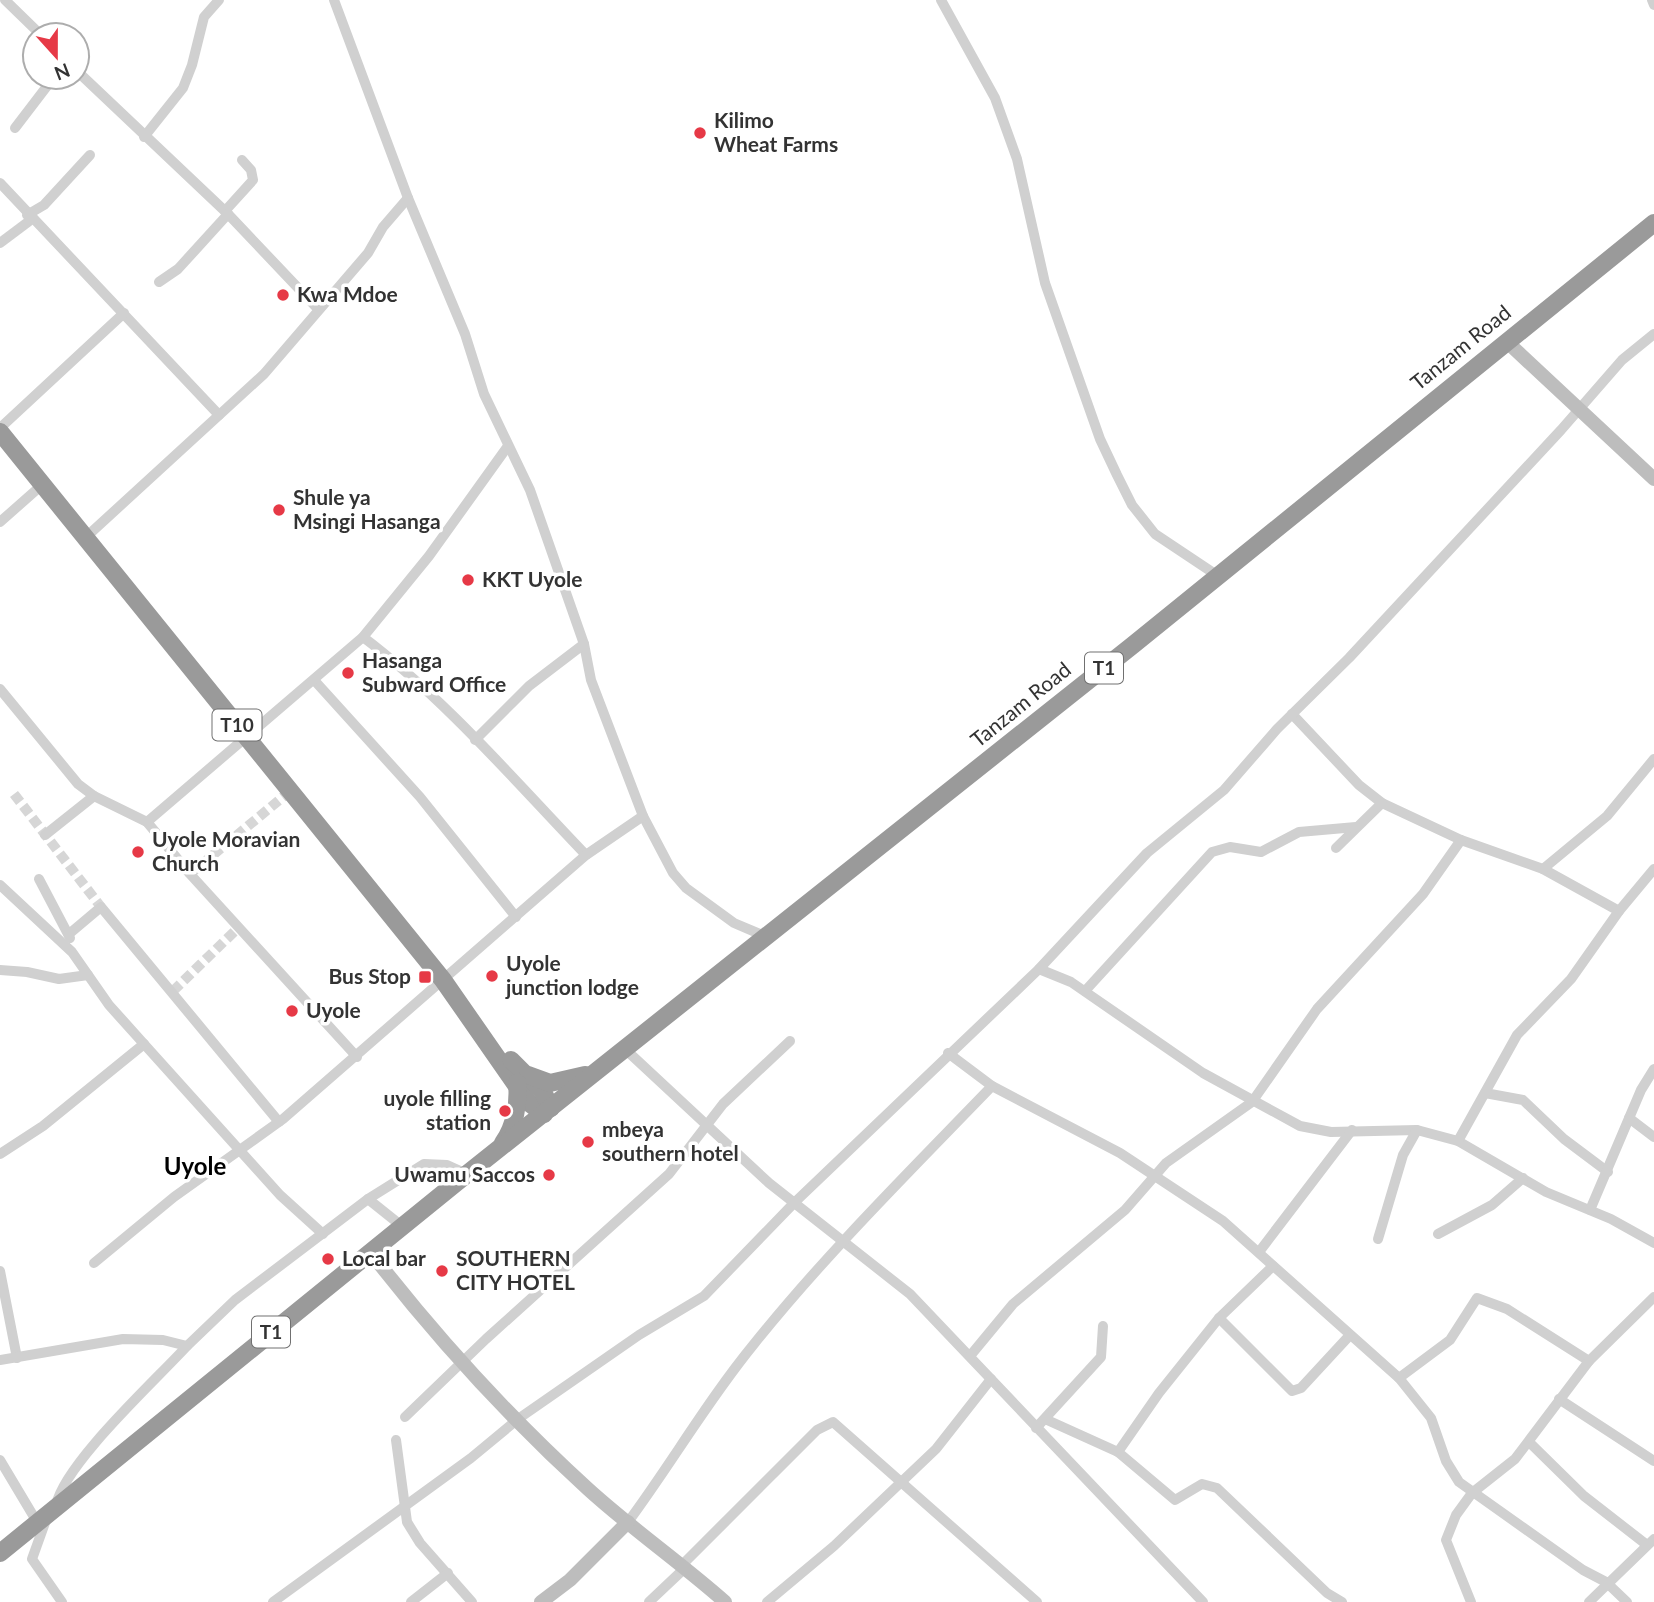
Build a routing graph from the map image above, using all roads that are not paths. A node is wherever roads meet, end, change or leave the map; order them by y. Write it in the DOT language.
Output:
graph roads {
  1 [pos="5,0"];
  2 [pos="219,0"];
  3 [pos="334,0"];
  4 [pos="941,0"];
  5 [pos="1652,0"];
  6 [pos="1654,5"];
  7 [pos="27,21"];
  8 [pos="91,85"];
  9 [pos="43,91"];
  10 [pos="15,128"];
  11 [pos="144,137"];
  12 [pos="90,155"];
  13 [pos="242,160"];
  14 [pos="0,183"];
  15 [pos="408,198"];
  16 [pos="227,213"];
  17 [pos="30,217"];
  18 [pos="1654,223"];
  19 [pos="0,243"];
  20 [pos="159,282"];
  21 [pos="318,309"];
  22 [pos="124,313"];
  23 [pos="1654,334"];
  24 [pos="1506,341"];
  25 [pos="1580,410"];
  26 [pos="219,415"];
  27 [pos="0,430"];
  28 [pos="508,446"];
  29 [pos="1654,479"];
  30 [pos="43,484"];
  31 [pos="0,522"];
  32 [pos="85,538"];
  33 [pos="1218,576"];
  34 [pos="363,637"];
  35 [pos="584,643"];
  36 [pos="314,680"];
  37 [pos="0,689"];
  38 [pos="1292,714"];
  39 [pos="247,738"];
  40 [pos="475,740"];
  41 [pos="1654,759"];
  42 [pos="94,796"];
  43 [pos="1382,803"];
  44 [pos="643,816"];
  45 [pos="147,822"];
  46 [pos="1356,827"];
  47 [pos="45,835"];
  48 [pos="1461,841"];
  49 [pos="1336,848"];
  50 [pos="586,855"];
  51 [pos="1543,869"];
  52 [pos="1654,869"];
  53 [pos="39,879"];
  54 [pos="0,885"];
  55 [pos="1619,911"];
  56 [pos="516,917"];
  57 [pos="69,934"];
  58 [pos="767,937"];
  59 [pos="72,952"];
  60 [pos="1039,968"];
  61 [pos="5,971"];
  62 [pos="88,975"];
  63 [pos="443,980"];
  64 [pos="0,982"];
  65 [pos="1085,991"];
  66 [pos="790,1041"];
  67 [pos="144,1044"];
  68 [pos="625,1049"];
  69 [pos="948,1053"];
  70 [pos="357,1057"];
  71 [pos="1654,1069"];
  72 [pos="596,1071"];
  73 [pos="519,1078"];
  74 [pos="992,1086"];
  75 [pos="1485,1093"];
  76 [pos="1252,1102"];
  77 [pos="548,1111"];
  78 [pos="1629,1118"];
  79 [pos="279,1122"];
  80 [pos="706,1124"];
  81 [pos="1352,1130"];
  82 [pos="1417,1130"];
  83 [pos="1654,1137"];
  84 [pos="1458,1141"];
  85 [pos="499,1148"];
  86 [pos="239,1150"];
  87 [pos="0,1154"];
  88 [pos="1608,1172"];
  89 [pos="467,1174"];
  90 [pos="1153,1175"];
  91 [pos="1523,1178"];
  92 [pos="368,1199"];
  93 [pos="794,1203"];
  94 [pos="1590,1210"];
  95 [pos="403,1227"];
  96 [pos="323,1234"];
  97 [pos="1438,1234"];
  98 [pos="1378,1239"];
  99 [pos="842,1241"];
  100 [pos="1654,1243"];
  101 [pos="1259,1252"];
  102 [pos="371,1253"];
  103 [pos="94,1263"];
  104 [pos="1273,1266"];
  105 [pos="0,1271"];
  106 [pos="1654,1297"];
  107 [pos="1219,1318"];
  108 [pos="1102,1326"];
  109 [pos="1350,1335"];
  110 [pos="187,1346"];
  111 [pos="970,1356"];
  112 [pos="17,1358"];
  113 [pos="0,1360"];
  114 [pos="1589,1361"];
  115 [pos="464,1362"];
  116 [pos="1399,1378"];
  117 [pos="991,1379"];
  118 [pos="1559,1399"];
  119 [pos="405,1417"];
  120 [pos="518,1419"];
  121 [pos="1045,1419"];
  122 [pos="1036,1428"];
  123 [pos="396,1440"];
  124 [pos="1530,1442"];
  125 [pos="1118,1452"];
  126 [pos="0,1460"];
  127 [pos="1654,1461"];
  128 [pos="902,1482"];
  129 [pos="1472,1493"];
  130 [pos="405,1507"];
  131 [pos="47,1515"];
  132 [pos="628,1522"];
  133 [pos="1651,1542"];
  134 [pos="0,1553"];
  135 [pos="684,1566"];
  136 [pos="448,1573"];
  137 [pos="1606,1582"];
  138 [pos="62,1602"];
  139 [pos="272,1602"];
  140 [pos="411,1602"];
  141 [pos="472,1602"];
  142 [pos="541,1602"];
  143 [pos="649,1602"];
  144 [pos="724,1602"];
  145 [pos="767,1602"];
  146 [pos="1037,1602"];
  147 [pos="1203,1602"];
  148 [pos="1342,1602"];
  149 [pos="1471,1602"];
  150 [pos="1589,1602"];
  151 [pos="1627,1602"];
  1 -- 7 [label="street"];
  2 -- 11 [label="street"];
  3 -- 15 [label="street"];
  4 -- 33 [label="street"];
  5 -- 6 [label="street"];
  8 -- 11 [label="street"];
  9 -- 10 [label="street"];
  11 -- 16 [label="street"];
  12 -- 17 [label="street"];
  13 -- 16 [label="street"];
  14 -- 17 [label="street"];
  15 -- 21 [label="street"];
  15 -- 28 [label="street"];
  16 -- 20 [label="street"];
  16 -- 21 [label="street"];
  17 -- 19 [label="street"];
  17 -- 22 [label="street"];
  18 -- 24 [label="highway, Tanzam Road / T1"];
  21 -- 26 [label="street"];
  22 -- 26 [label="street"];
  22 -- 27 [label="street"];
  23 -- 25 [label="street"];
  24 -- 25 [label="street"];
  24 -- 33 [label="highway, Tanzam Road / T1"];
  25 -- 29 [label="street"];
  25 -- 38 [label="street"];
  26 -- 32 [label="street"];
  27 -- 30 [label="highway, T10"];
  28 -- 34 [label="street"];
  28 -- 35 [label="street"];
  30 -- 31 [label="street"];
  30 -- 32 [label="highway, T10"];
  32 -- 39 [label="highway, T10"];
  33 -- 58 [label="highway, Tanzam Road / T1"];
  34 -- 36 [label="street"];
  34 -- 40 [label="street"];
  35 -- 40 [label="street"];
  35 -- 44 [label="street"];
  36 -- 39 [label="street"];
  36 -- 56 [label="street"];
  37 -- 42 [label="street"];
  38 -- 43 [label="street"];
  38 -- 60 [label="street"];
  39 -- 45 [label="street"];
  39 -- 63 [label="highway, T10"];
  40 -- 50 [label="street"];
  41 -- 51 [label="street"];
  42 -- 45 [label="street"];
  42 -- 47 [label="street"];
  43 -- 46 [label="street"];
  43 -- 48 [label="street"];
  44 -- 50 [label="street"];
  44 -- 58 [label="street"];
  45 -- 70 [label="street"];
  46 -- 49 [label="street"];
  46 -- 65 [label="street"];
  48 -- 51 [label="street"];
  48 -- 76 [label="street"];
  50 -- 56 [label="street"];
  51 -- 55 [label="street"];
  52 -- 55 [label="street"];
  53 -- 57 [label="street"];
  54 -- 59 [label="street"];
  55 -- 75 [label="street"];
  56 -- 63 [label="street"];
  57 -- 59 [label="street"];
  57 -- 79 [label="street"];
  58 -- 68 [label="highway, Tanzam Road / T1"];
  59 -- 62 [label="street"];
  60 -- 65 [label="street"];
  60 -- 69 [label="street"];
  61 -- 62 [label="street"];
  61 -- 64 [label="street"];
  62 -- 67 [label="street"];
  63 -- 70 [label="street"];
  63 -- 73 [label="highway, T10"];
  65 -- 76 [label="street"];
  66 -- 80 [label="street"];
  67 -- 86 [label="street"];
  67 -- 87 [label="street"];
  68 -- 72 [label="highway, Tanzam Road / T1"];
  68 -- 80 [label="street"];
  69 -- 74 [label="street"];
  69 -- 93 [label="street"];
  70 -- 79 [label="street"];
  71 -- 78 [label="street"];
  72 -- 73 [label="highway"];
  72 -- 77 [label="highway, Tanzam Road / T1"];
  73 -- 77 [label="highway, T10"];
  73 -- 85 [label="highway"];
  74 -- 90 [label="street"];
  74 -- 99 [label="street"];
  75 -- 84 [label="street"];
  75 -- 88 [label="street"];
  76 -- 81 [label="street"];
  76 -- 90 [label="street"];
  77 -- 85 [label="highway, T1"];
  78 -- 83 [label="street"];
  78 -- 88 [label="street"];
  79 -- 86 [label="street"];
  80 -- 93 [label="street"];
  80 -- 115 [label="street"];
  81 -- 82 [label="street"];
  81 -- 101 [label="street"];
  82 -- 84 [label="street"];
  82 -- 98 [label="street"];
  84 -- 91 [label="street"];
  85 -- 89 [label="highway, T1"];
  86 -- 96 [label="street"];
  86 -- 103 [label="street"];
  88 -- 94 [label="street"];
  89 -- 92 [label="street"];
  89 -- 95 [label="highway, T1"];
  90 -- 101 [label="street"];
  90 -- 111 [label="street"];
  91 -- 94 [label="street"];
  91 -- 97 [label="street"];
  92 -- 95 [label="street"];
  92 -- 96 [label="street"];
  93 -- 99 [label="street"];
  93 -- 120 [label="street"];
  94 -- 100 [label="street"];
  95 -- 102 [label="highway, T1"];
  96 -- 110 [label="street"];
  99 -- 111 [label="street"];
  99 -- 132 [label="street"];
  101 -- 104 [label="street"];
  102 -- 115 [label="street"];
  102 -- 131 [label="highway, T1"];
  104 -- 107 [label="street"];
  104 -- 109 [label="street"];
  105 -- 112 [label="street"];
  106 -- 114 [label="street"];
  107 -- 109 [label="street"];
  107 -- 125 [label="street"];
  108 -- 121 [label="street"];
  109 -- 116 [label="street"];
  110 -- 112 [label="street"];
  110 -- 131 [label="street"];
  111 -- 117 [label="street"];
  112 -- 113 [label="street"];
  114 -- 116 [label="street"];
  114 -- 118 [label="street"];
  115 -- 119 [label="street"];
  115 -- 120 [label="street"];
  116 -- 129 [label="street"];
  117 -- 122 [label="street"];
  117 -- 128 [label="street"];
  118 -- 124 [label="street"];
  118 -- 127 [label="street"];
  120 -- 130 [label="street"];
  120 -- 132 [label="street"];
  121 -- 122 [label="street"];
  121 -- 125 [label="street"];
  122 -- 147 [label="street"];
  123 -- 130 [label="street"];
  124 -- 129 [label="street"];
  124 -- 133 [label="street"];
  125 -- 148 [label="street"];
  126 -- 131 [label="street"];
  128 -- 135 [label="street"];
  128 -- 145 [label="street"];
  128 -- 146 [label="street"];
  129 -- 137 [label="street"];
  129 -- 149 [label="street"];
  130 -- 136 [label="street"];
  130 -- 139 [label="street"];
  131 -- 134 [label="highway, T1"];
  131 -- 138 [label="street"];
  132 -- 135 [label="street"];
  132 -- 142 [label="street"];
  133 -- 137 [label="street"];
  135 -- 143 [label="street"];
  135 -- 144 [label="street"];
  136 -- 140 [label="street"];
  136 -- 141 [label="street"];
  137 -- 150 [label="street"];
  137 -- 151 [label="street"];
}
